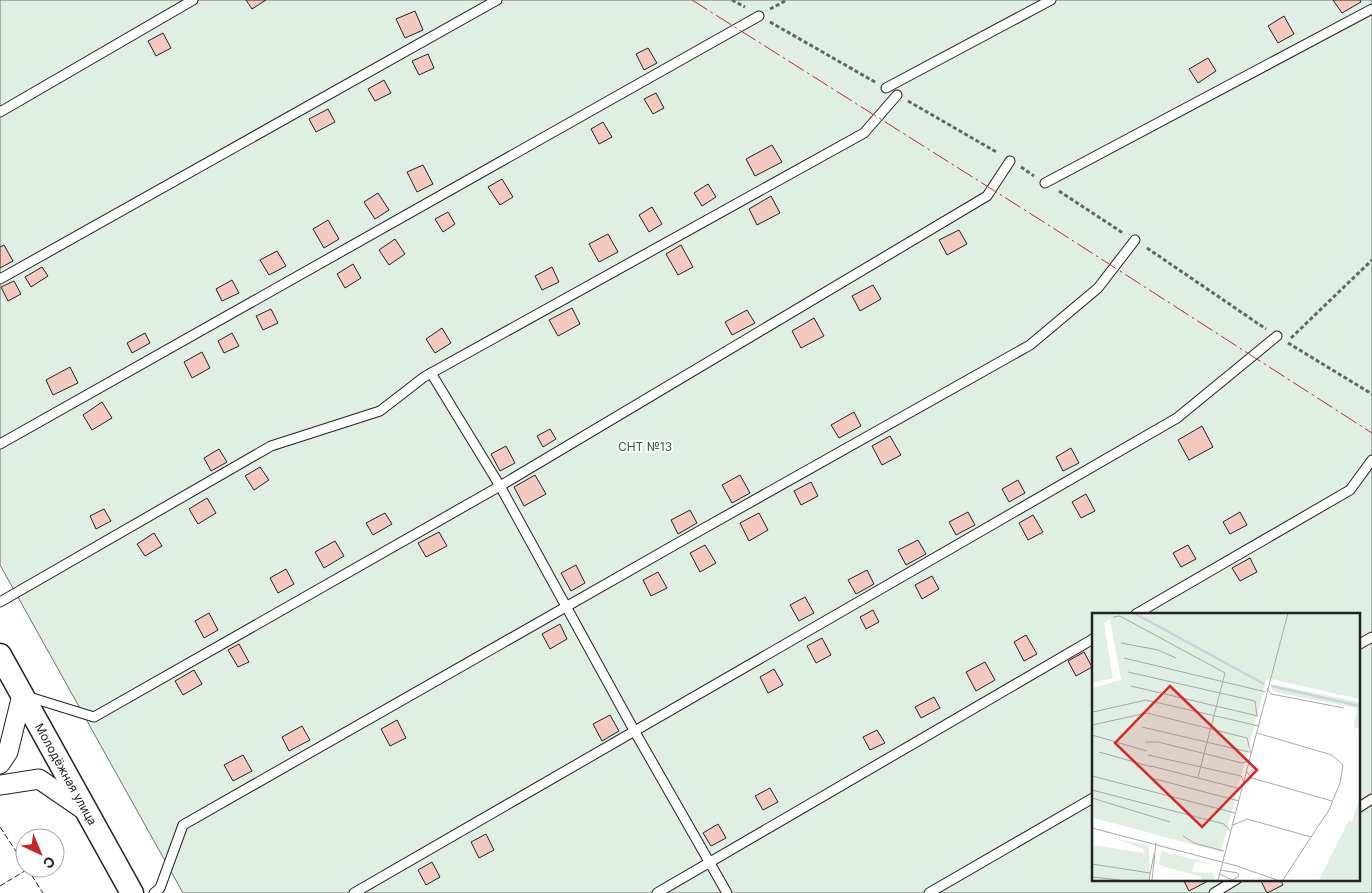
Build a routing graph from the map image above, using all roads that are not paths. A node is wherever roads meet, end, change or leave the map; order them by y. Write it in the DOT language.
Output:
graph roads {
  1 [pos="193,0"];
  2 [pos="497,0"];
  3 [pos="1051,0"];
  4 [pos="1372,10"];
  5 [pos="759,16"];
  6 [pos="886,88"];
  7 [pos="897,95"];
  8 [pos="0,112"];
  9 [pos="1010,160"];
  10 [pos="1045,182"];
  11 [pos="1135,240"];
  12 [pos="0,279"];
  13 [pos="1277,336"];
  14 [pos="431,373"];
  15 [pos="0,444"];
  16 [pos="1372,460"];
  17 [pos="500,486"];
  18 [pos="0,602"];
  19 [pos="566,607"];
  20 [pos="1138,613"];
  21 [pos="1372,637"];
  22 [pos="1092,640"];
  23 [pos="1360,644"];
  24 [pos="0,655"];
  25 [pos="22,695"];
  26 [pos="635,732"];
  27 [pos="0,764"];
  28 [pos="0,785"];
  29 [pos="1092,799"];
  30 [pos="1372,800"];
  31 [pos="1360,807"];
  32 [pos="87,812"];
  33 [pos="709,862"];
  34 [pos="1235,880"];
  35 [pos="132,893"];
  36 [pos="154,893"];
  37 [pos="354,893"];
  38 [pos="657,893"];
  39 [pos="726,893"];
  40 [pos="929,893"];
  41 [pos="1214,893"];
  1 -- 8 [label="lane"];
  2 -- 12 [label="lane"];
  3 -- 6 [label="lane"];
  4 -- 10 [label="lane"];
  5 -- 15 [label="lane"];
  7 -- 14 [label="lane"];
  9 -- 17 [label="lane"];
  11 -- 19 [label="lane"];
  13 -- 26 [label="lane"];
  14 -- 17 [label="lane"];
  14 -- 18 [label="lane"];
  16 -- 20 [label="lane"];
  17 -- 19 [label="lane"];
  17 -- 25 [label="lane"];
  19 -- 26 [label="lane"];
  19 -- 36 [label="lane"];
  21 -- 23 [label="lane"];
  22 -- 33 [label="lane"];
  24 -- 25 [label="street, Молодёжная улица"];
  25 -- 27 [label="street"];
  25 -- 32 [label="street, Молодёжная улица"];
  26 -- 33 [label="lane"];
  26 -- 37 [label="lane"];
  28 -- 32 [label="street"];
  29 -- 40 [label="lane"];
  30 -- 31 [label="lane"];
  32 -- 35 [label="street, Молодёжная улица"];
  33 -- 38 [label="lane"];
  33 -- 39 [label="lane"];
  34 -- 41 [label="lane"];
}
